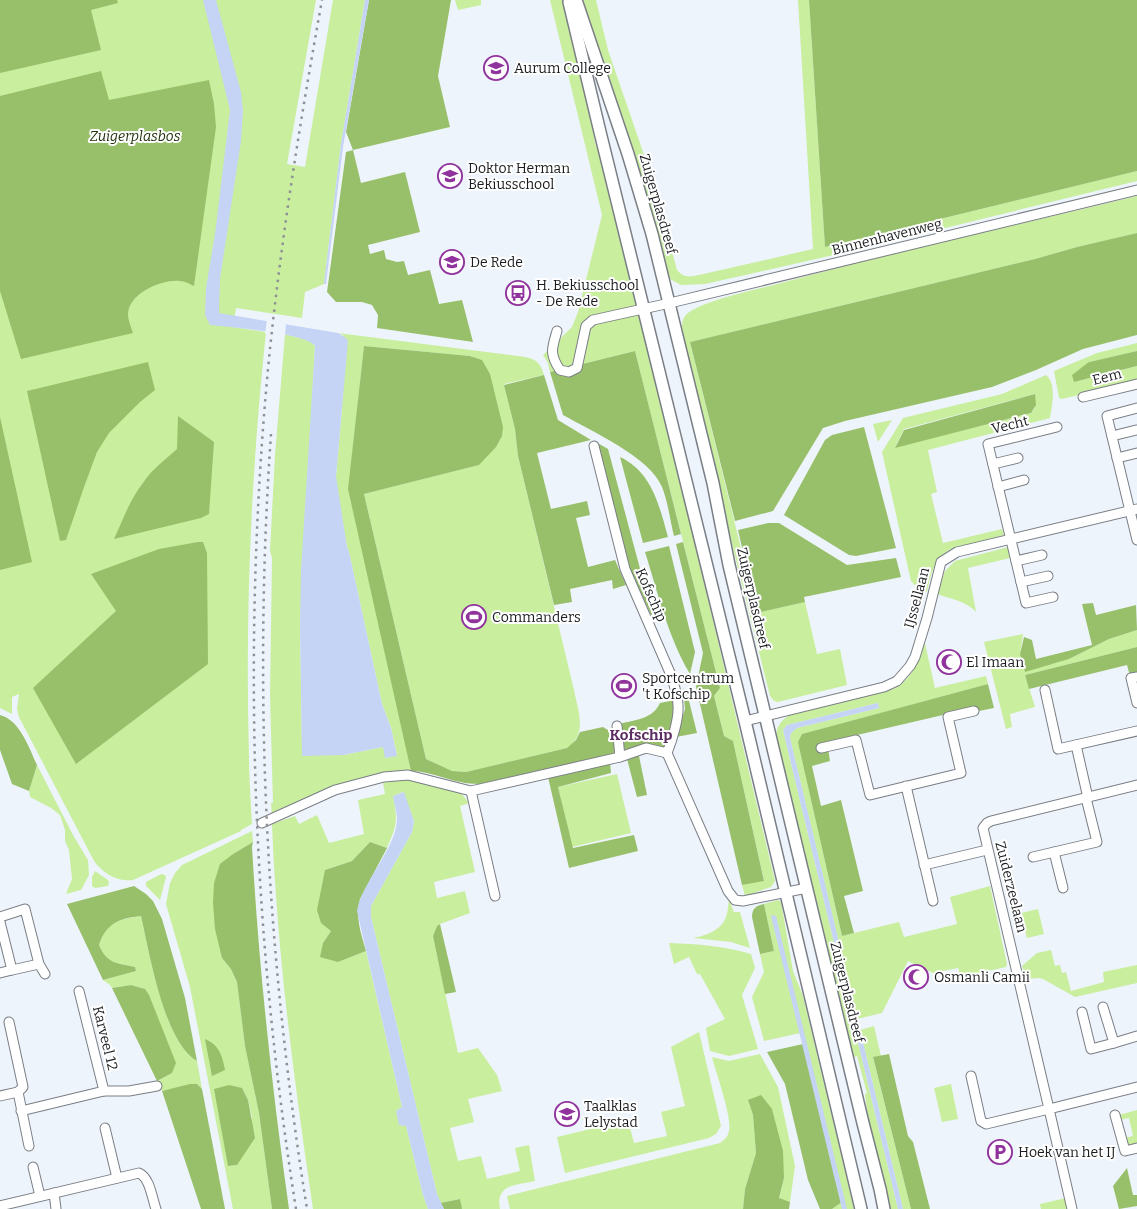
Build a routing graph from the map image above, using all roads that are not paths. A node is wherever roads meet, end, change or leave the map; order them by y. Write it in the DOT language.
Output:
graph roads {
  1 [pos="569,0"];
  2 [pos="576,0"];
  3 [pos="1137,190"];
  4 [pos="670,303"];
  5 [pos="644,308"];
  6 [pos="557,331"];
  7 [pos="1137,384"];
  8 [pos="1083,397"];
  9 [pos="1137,408"];
  10 [pos="1057,428"];
  11 [pos="1136,430"];
  12 [pos="1112,436"];
  13 [pos="594,446"];
  14 [pos="1137,453"];
  15 [pos="1018,458"];
  16 [pos="1117,458"];
  17 [pos="993,464"];
  18 [pos="1024,480"];
  19 [pos="998,487"];
  20 [pos="1133,510"];
  21 [pos="1136,531"];
  22 [pos="1011,539"];
  23 [pos="1137,540"];
  24 [pos="1042,555"];
  25 [pos="1016,561"];
  26 [pos="1048,576"];
  27 [pos="1021,582"];
  28 [pos="1052,597"];
  29 [pos="1137,677"];
  30 [pos="1044,690"];
  31 [pos="1137,703"];
  32 [pos="974,711"];
  33 [pos="765,716"];
  34 [pos="745,721"];
  35 [pos="617,726"];
  36 [pos="1137,731"];
  37 [pos="1076,745"];
  38 [pos="821,748"];
  39 [pos="667,753"];
  40 [pos="620,758"];
  41 [pos="1137,785"];
  42 [pos="906,786"];
  43 [pos="471,791"];
  44 [pos="1087,798"];
  45 [pos="262,823"];
  46 [pos="987,850"];
  47 [pos="1054,852"];
  48 [pos="1033,857"];
  49 [pos="924,864"];
  50 [pos="807,888"];
  51 [pos="1063,888"];
  52 [pos="785,893"];
  53 [pos="495,896"];
  54 [pos="933,901"];
  55 [pos="0,917"];
  56 [pos="0,922"];
  57 [pos="39,964"];
  58 [pos="12,970"];
  59 [pos="0,973"];
  60 [pos="45,974"];
  61 [pos="79,991"];
  62 [pos="1103,1006"];
  63 [pos="1082,1012"];
  64 [pos="9,1022"];
  65 [pos="1137,1036"];
  66 [pos="1114,1043"];
  67 [pos="971,1076"];
  68 [pos="157,1086"];
  69 [pos="1137,1087"];
  70 [pos="104,1091"];
  71 [pos="18,1092"];
  72 [pos="0,1096"];
  73 [pos="1049,1109"];
  74 [pos="21,1111"];
  75 [pos="1115,1115"];
  76 [pos="105,1128"];
  77 [pos="29,1146"];
  78 [pos="1137,1148"];
  79 [pos="33,1167"];
  80 [pos="117,1178"];
  81 [pos="54,1192"];
  82 [pos="40,1196"];
  83 [pos="0,1206"];
  84 [pos="56,1209"];
  85 [pos="156,1209"];
  86 [pos="861,1209"];
  87 [pos="884,1209"];
  88 [pos="1072,1209"];
  1 -- 5 [label="main road"];
  2 -- 4 [label="main road, Zuigerplasdreef"];
  3 -- 4 [label="street, Binnenhavenweg"];
  4 -- 5 [label="street, Binnenhavenweg"];
  4 -- 33 [label="main road, Zuigerplasdreef"];
  5 -- 6 [label="street"];
  5 -- 34 [label="main road"];
  7 -- 8 [label="street, Eem"];
  9 -- 12 [label="street"];
  10 -- 17 [label="street, Vecht"];
  11 -- 12 [label="street"];
  12 -- 16 [label="street"];
  13 -- 39 [label="street, Kofschip"];
  14 -- 16 [label="street"];
  15 -- 17 [label="street"];
  16 -- 20 [label="street"];
  17 -- 19 [label="street, Vecht"];
  18 -- 19 [label="street"];
  19 -- 22 [label="street, Vecht"];
  20 -- 21 [label="street"];
  20 -- 22 [label="street, IJssellaan"];
  21 -- 23 [label="street"];
  22 -- 25 [label="street, Vecht"];
  22 -- 33 [label="street, IJssellaan"];
  24 -- 25 [label="street"];
  25 -- 27 [label="street, Vecht"];
  26 -- 27 [label="street"];
  27 -- 28 [label="street, Vecht"];
  29 -- 31 [label="street"];
  30 -- 37 [label="street"];
  32 -- 42 [label="street"];
  33 -- 34 [label="street, IJssellaan"];
  33 -- 50 [label="main road, Zuigerplasdreef"];
  34 -- 52 [label="main road"];
  35 -- 40 [label="street"];
  36 -- 37 [label="street"];
  37 -- 44 [label="street"];
  38 -- 42 [label="street"];
  39 -- 40 [label="street"];
  39 -- 52 [label="street"];
  40 -- 43 [label="street"];
  41 -- 44 [label="street, Zuiderzeelaan"];
  42 -- 49 [label="street"];
  43 -- 45 [label="street"];
  43 -- 53 [label="street"];
  44 -- 46 [label="street, Zuiderzeelaan"];
  44 -- 47 [label="street"];
  46 -- 49 [label="street"];
  46 -- 73 [label="street, Zuiderzeelaan"];
  47 -- 48 [label="street"];
  47 -- 51 [label="street"];
  49 -- 54 [label="street"];
  50 -- 52 [label="street"];
  50 -- 87 [label="main road, Zuigerplasdreef"];
  52 -- 86 [label="main road"];
  55 -- 57 [label="street"];
  56 -- 58 [label="street"];
  57 -- 58 [label="street"];
  57 -- 60 [label="street"];
  58 -- 59 [label="street"];
  61 -- 70 [label="street, Karveel 12"];
  62 -- 66 [label="street"];
  63 -- 66 [label="street"];
  64 -- 71 [label="street"];
  65 -- 66 [label="street"];
  67 -- 73 [label="street"];
  68 -- 70 [label="street, Karveel 12"];
  69 -- 73 [label="street"];
  70 -- 74 [label="street, Karveel 12"];
  71 -- 72 [label="street"];
  71 -- 74 [label="street"];
  73 -- 88 [label="street, Zuiderzeelaan"];
  74 -- 77 [label="street"];
  75 -- 78 [label="street"];
  76 -- 80 [label="street"];
  79 -- 82 [label="street"];
  80 -- 81 [label="street"];
  80 -- 85 [label="street"];
  81 -- 82 [label="street"];
  81 -- 84 [label="street"];
  82 -- 83 [label="street"];
}
